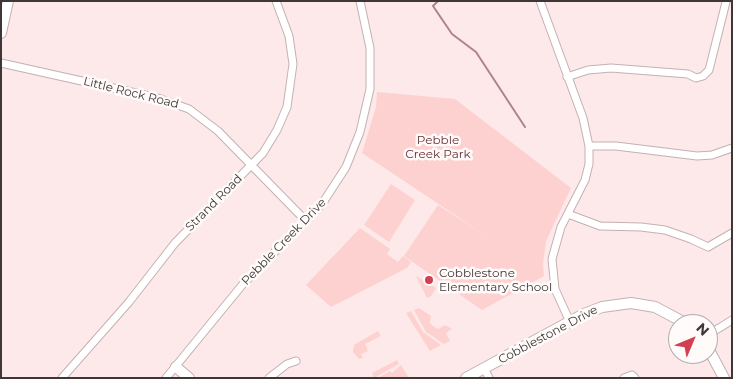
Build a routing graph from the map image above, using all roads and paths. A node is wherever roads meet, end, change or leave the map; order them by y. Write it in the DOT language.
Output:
graph roads {
  1 [pos="8,1"];
  2 [pos="276,1"];
  3 [pos="360,1"];
  4 [pos="540,1"];
  5 [pos="726,1"];
  6 [pos="732,4"];
  7 [pos="1,33"];
  8 [pos="1,63"];
  9 [pos="567,77"];
  10 [pos="589,146"];
  11 [pos="732,148"];
  12 [pos="252,165"];
  13 [pos="568,214"];
  14 [pos="306,221"];
  15 [pos="732,233"];
  16 [pos="669,314"];
  17 [pos="732,320"];
  18 [pos="570,322"];
  19 [pos="718,329"];
  20 [pos="296,362"];
  21 [pos="717,364"];
  22 [pos="176,367"];
  23 [pos="486,373"];
  24 [pos="62,378"];
  25 [pos="166,378"];
  26 [pos="189,378"];
  27 [pos="269,378"];
  28 [pos="466,378"];
  29 [pos="624,378"];
  30 [pos="635,378"];
  31 [pos="724,378"];
  1 -- 7 [label="street"];
  2 -- 12 [label="street, Strand Road"];
  3 -- 14 [label="street, Pebble Creek Drive"];
  4 -- 9 [label="street"];
  5 -- 6 [label="street"];
  5 -- 9 [label="street"];
  8 -- 12 [label="street, Little Rock Road"];
  9 -- 10 [label="street"];
  10 -- 11 [label="street"];
  10 -- 13 [label="street"];
  12 -- 14 [label="street, Little Rock Road"];
  12 -- 24 [label="street, Strand Road"];
  13 -- 15 [label="street"];
  13 -- 18 [label="street"];
  14 -- 22 [label="street, Pebble Creek Drive"];
  16 -- 18 [label="street, Cobblestone Drive"];
  17 -- 19 [label="street"];
  18 -- 23 [label="street, Cobblestone Drive"];
  20 -- 27 [label="street"];
  21 -- 31 [label="street"];
  22 -- 25 [label="street, Pebble Creek Drive"];
  22 -- 26 [label="street"];
  23 -- 28 [label="street, Cobblestone Drive"];
  29 -- 30 [label="street"];
}
